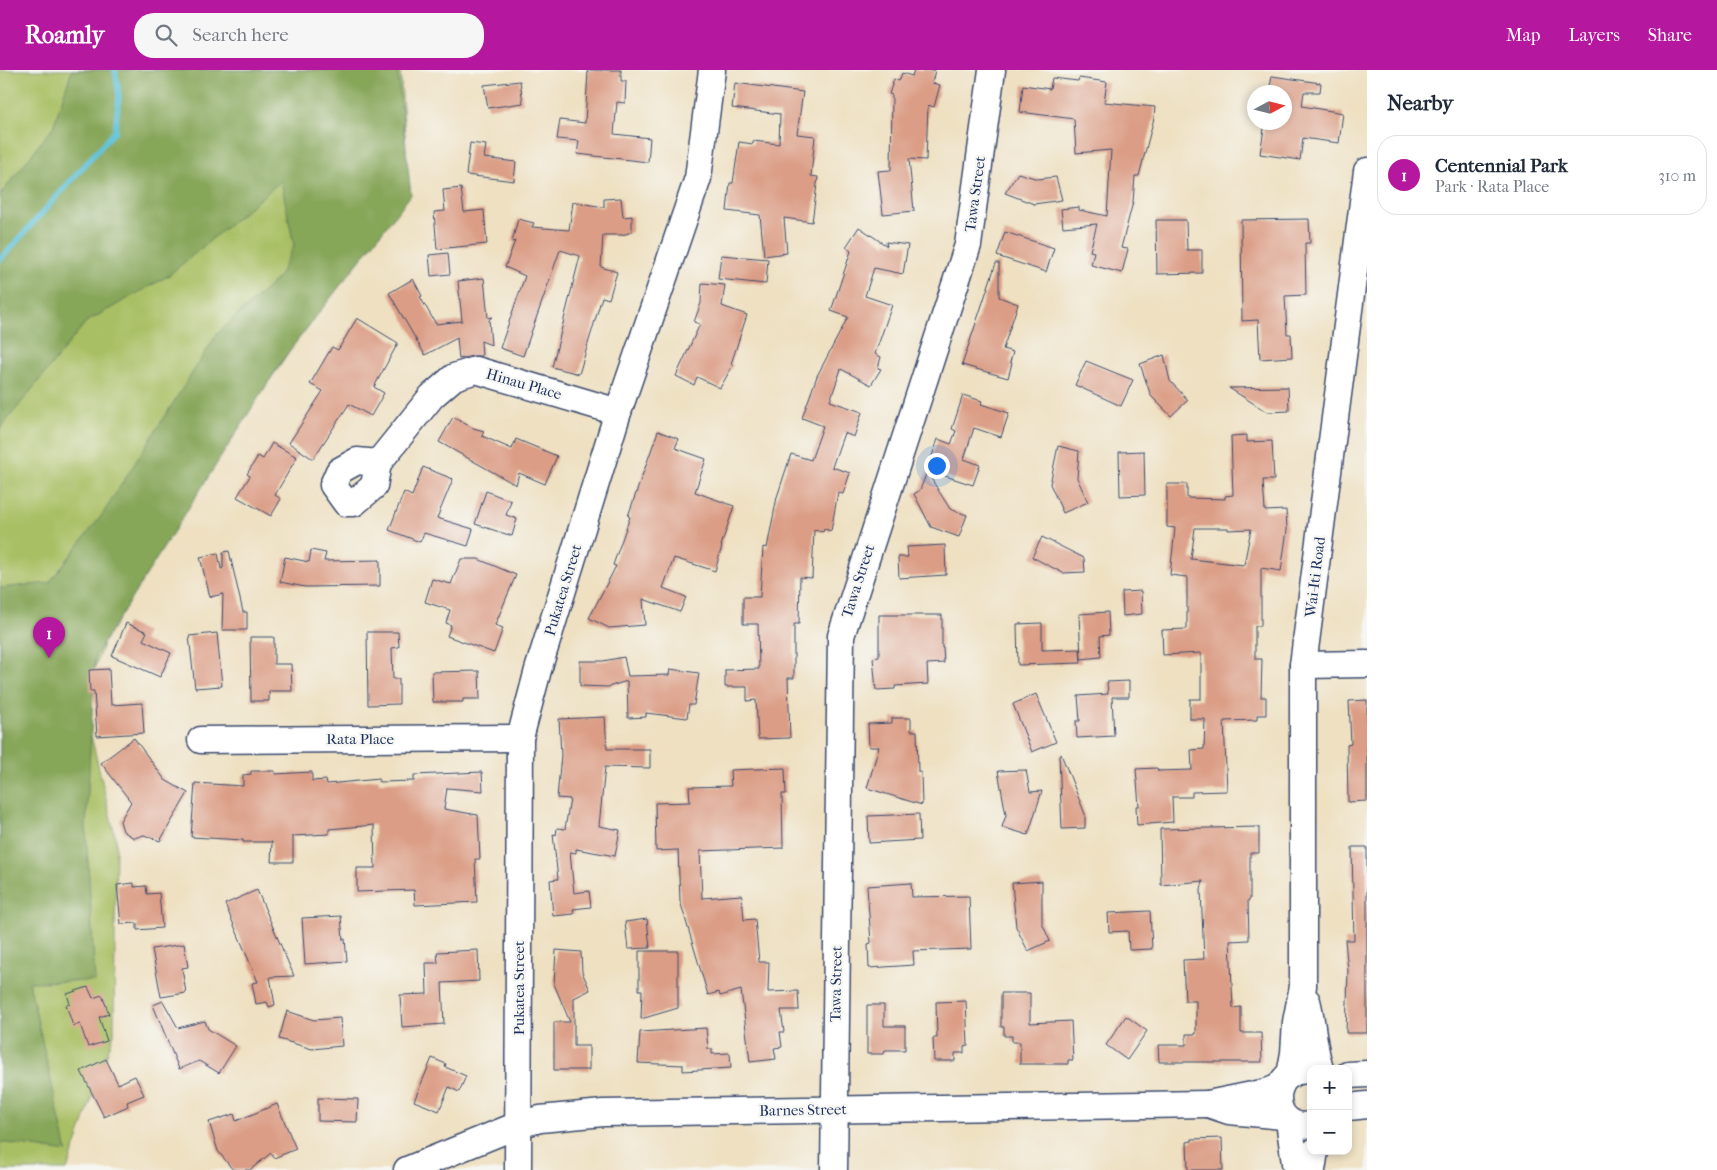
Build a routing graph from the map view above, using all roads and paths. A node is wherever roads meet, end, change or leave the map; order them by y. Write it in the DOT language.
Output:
graph roads {
  1 [pos="712,70"];
  2 [pos="992,70"];
  3 [pos="1367,171"];
  4 [pos="618,412"];
  5 [pos="378,463"];
  6 [pos="1367,664"];
  7 [pos="1303,665"];
  8 [pos="520,738"];
  9 [pos="200,740"];
  10 [pos="1303,986"];
  11 [pos="1319,1065"];
  12 [pos="1367,1074"];
  13 [pos="1352,1075"];
  14 [pos="1293,1078"];
  15 [pos="1208,1104"];
  16 [pos="1367,1105"];
  17 [pos="1352,1107"];
  18 [pos="835,1109"];
  19 [pos="1295,1120"];
  20 [pos="518,1125"];
  21 [pos="1314,1155"];
  22 [pos="407,1170"];
  23 [pos="518,1170"];
  24 [pos="834,1170"];
  25 [pos="1296,1170"];
  26 [pos="1312,1170"];
  1 -- 4 [label="street, Pukatea Street"];
  2 -- 18 [label="street, Tawa Street"];
  3 -- 7 [label="street, Wai-Iti Road"];
  4 -- 5 [label="street, Hinau Place"];
  4 -- 8 [label="street, Pukatea Street"];
  6 -- 7 [label="street"];
  7 -- 10 [label="street, Wai-Iti Road"];
  8 -- 9 [label="street, Rata Place"];
  8 -- 20 [label="street, Pukatea Street"];
  10 -- 11 [label="street, Wai-Iti Road"];
  10 -- 14 [label="street, Wai-Iti Road"];
  12 -- 13 [label="street"];
  14 -- 15 [label="street, Barnes Street"];
  14 -- 19 [label="street, Wai-Iti Road"];
  15 -- 18 [label="street, Barnes Street"];
  15 -- 19 [label="street, Barnes Street"];
  16 -- 17 [label="street"];
  18 -- 20 [label="street, Barnes Street"];
  18 -- 24 [label="street, Tawa Street"];
  19 -- 25 [label="street"];
  20 -- 22 [label="street, Barnes Street"];
  20 -- 23 [label="street, Pukatea Street"];
  21 -- 26 [label="street"];
}
